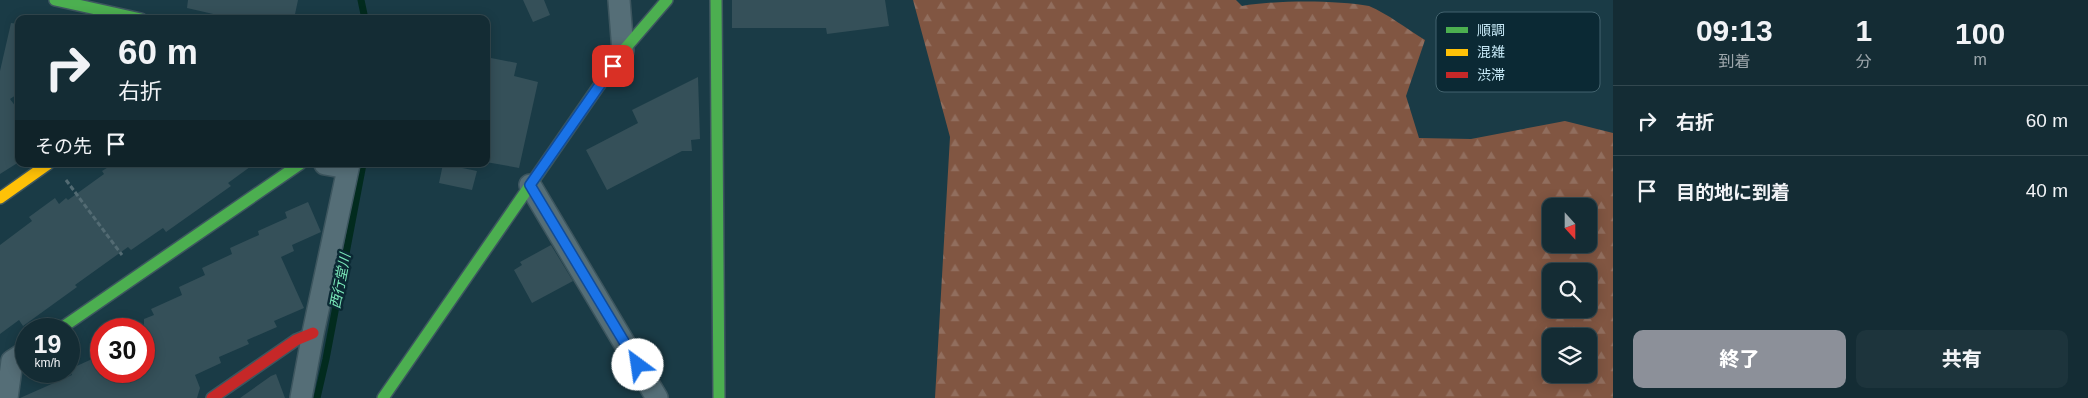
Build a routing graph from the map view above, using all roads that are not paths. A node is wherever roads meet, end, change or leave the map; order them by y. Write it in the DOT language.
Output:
graph roads {
  1 [pos="55,0"];
  2 [pos="619,0"];
  3 [pos="667,0"];
  4 [pos="716,0"];
  5 [pos="123,15"];
  6 [pos="623,51"];
  7 [pos="44,167"];
  8 [pos="296,167"];
  9 [pos="348,167"];
  10 [pos="530,185"];
  11 [pos="0,198"];
  12 [pos="76,318"];
  13 [pos="313,333"];
  14 [pos="15,359"];
  15 [pos="7,398"];
  16 [pos="212,398"];
  17 [pos="301,398"];
  18 [pos="383,398"];
  19 [pos="658,398"];
  20 [pos="720,398"];
  1 -- 5 [label="street"];
  2 -- 6 [label="street"];
  3 -- 6 [label="street"];
  4 -- 20 [label="street"];
  6 -- 10 [label="street"];
  7 -- 11 [label="street"];
  8 -- 12 [label="street"];
  9 -- 13 [label="street"];
  10 -- 18 [label="street"];
  10 -- 19 [label="street"];
  13 -- 16 [label="street"];
  13 -- 17 [label="street"];
  14 -- 15 [label="street"];
}
